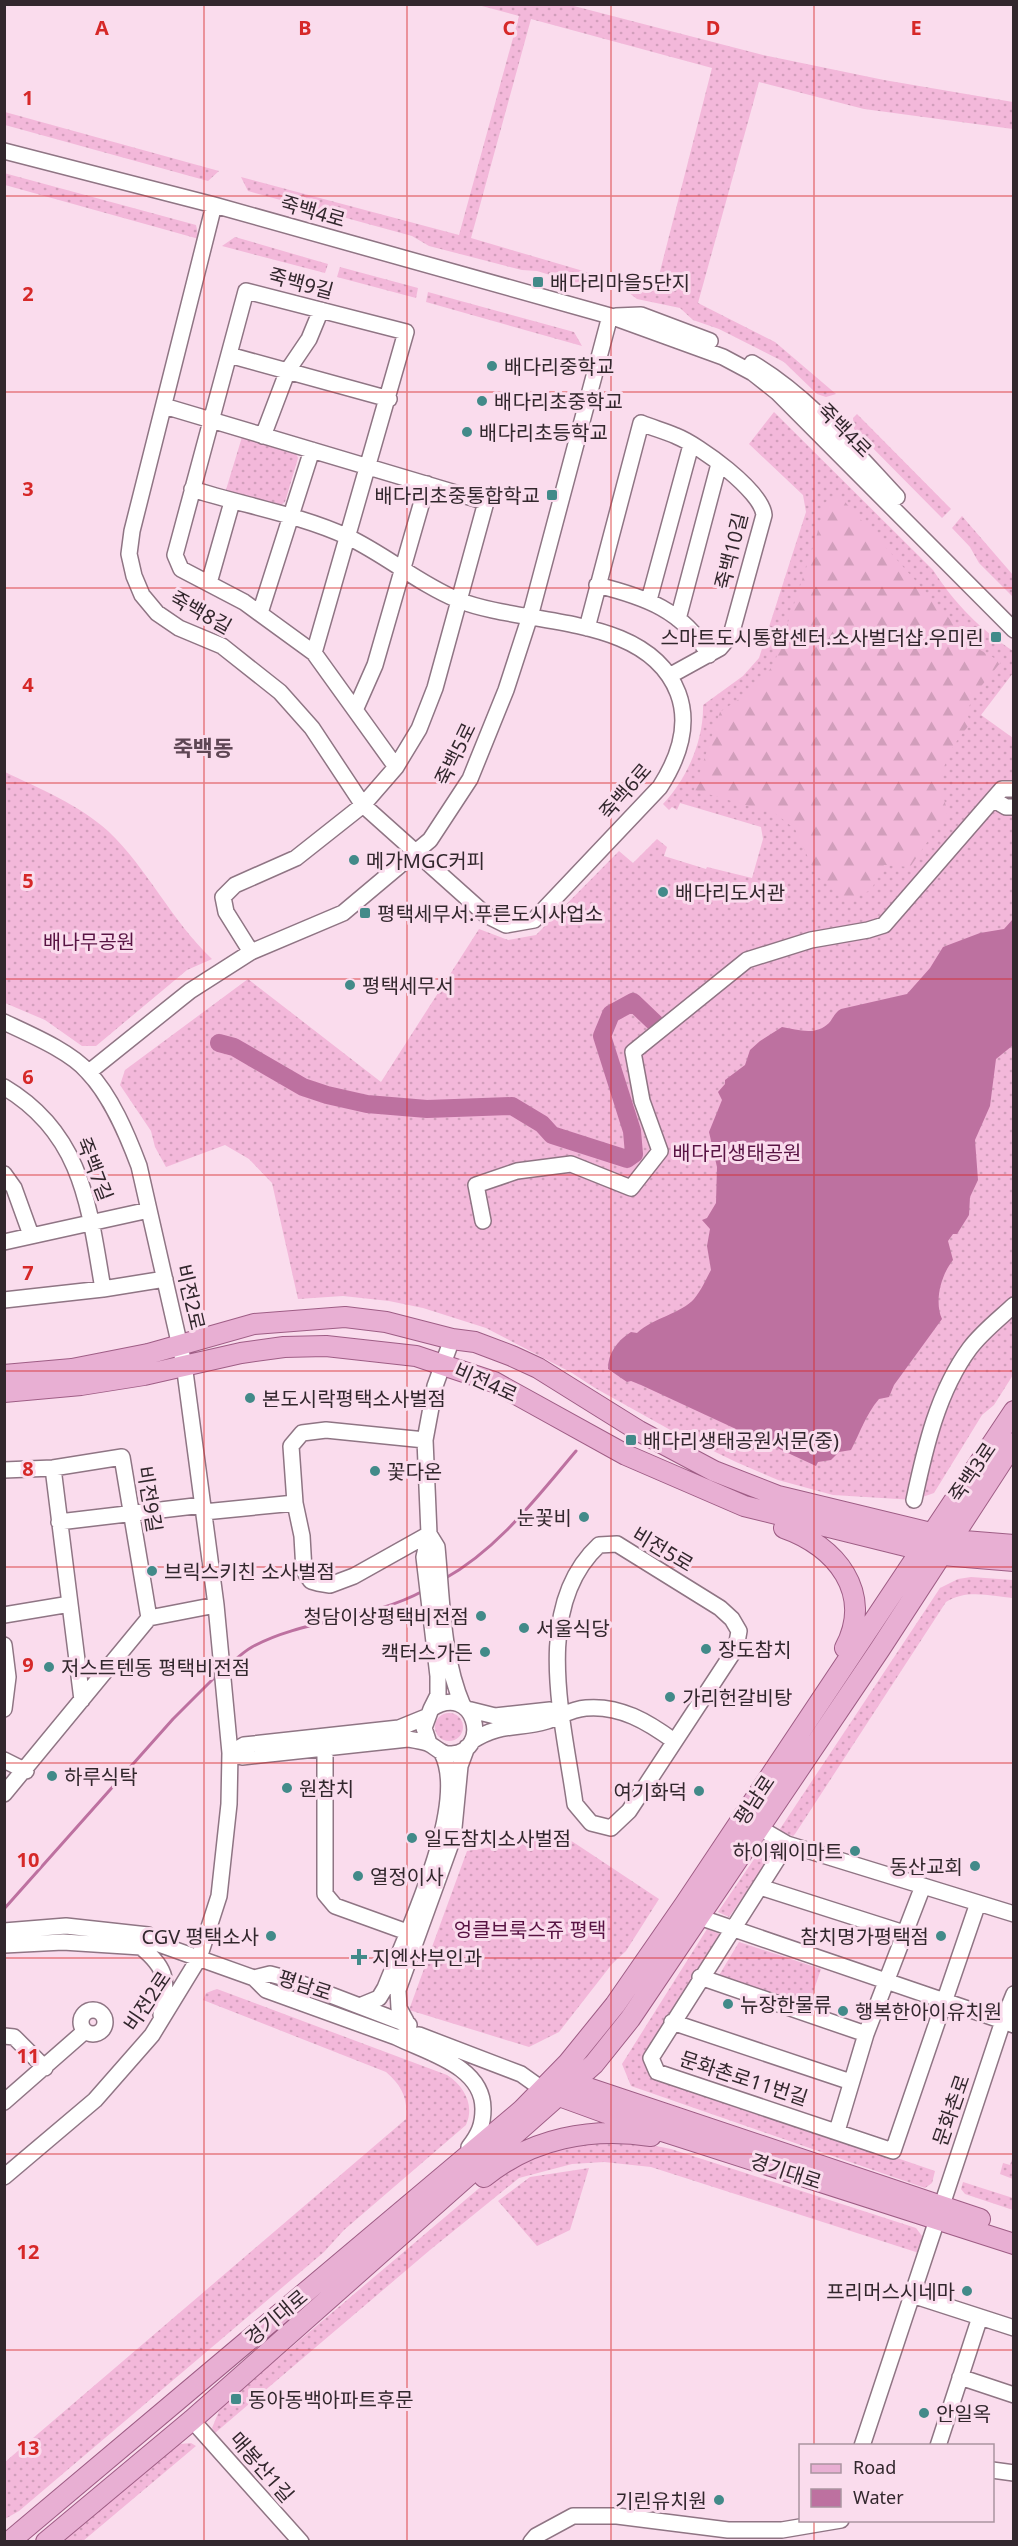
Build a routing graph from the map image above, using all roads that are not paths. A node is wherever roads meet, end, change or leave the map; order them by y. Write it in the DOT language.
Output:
graph roads {
  1 [pos="4,151"];
  2 [pos="214,205"];
  3 [pos="321,310"];
  4 [pos="610,316"];
  5 [pos="229,354"];
  6 [pos="288,370"];
  7 [pos="389,399"];
  8 [pos="164,406"];
  9 [pos="212,421"];
  10 [pos="263,436"];
  11 [pos="691,444"];
  12 [pos="312,450"];
  13 [pos="719,464"];
  14 [pos="368,466"];
  15 [pos="427,484"];
  16 [pos="192,489"];
  17 [pos="232,502"];
  18 [pos="289,518"];
  19 [pos="346,536"];
  20 [pos="401,566"];
  21 [pos="208,583"];
  22 [pos="597,585"];
  23 [pos="459,600"];
  24 [pos="649,600"];
  25 [pos="261,612"];
  26 [pos="1014,617"];
  27 [pos="529,618"];
  28 [pos="678,619"];
  29 [pos="587,628"];
  30 [pos="1014,630"];
  31 [pos="314,653"];
  32 [pos="709,655"];
  33 [pos="671,675"];
  34 [pos="356,708"];
  35 [pos="396,767"];
  36 [pos="1014,789"];
  37 [pos="994,800"];
  38 [pos="363,805"];
  39 [pos="1014,807"];
  40 [pos="416,853"];
  41 [pos="251,952"];
  42 [pos="4,1022"];
  43 [pos="89,1072"];
  44 [pos="4,1087"];
  45 [pos="4,1174"];
  46 [pos="149,1210"];
  47 [pos="92,1221"];
  48 [pos="483,1221"];
  49 [pos="31,1235"];
  50 [pos="4,1242"];
  51 [pos="165,1279"];
  52 [pos="105,1289"];
  53 [pos="4,1300"];
  54 [pos="1014,1305"];
  55 [pos="452,1339"];
  56 [pos="180,1344"];
  57 [pos="442,1363"];
  58 [pos="184,1364"];
  59 [pos="4,1375"];
  60 [pos="4,1392"];
  61 [pos="1014,1411"];
  62 [pos="425,1440"];
  63 [pos="1014,1443"];
  64 [pos="53,1468"];
  65 [pos="4,1470"];
  66 [pos="715,1495"];
  67 [pos="914,1500"];
  68 [pos="295,1503"];
  69 [pos="203,1508"];
  70 [pos="130,1514"];
  71 [pos="60,1522"];
  72 [pos="429,1534"];
  73 [pos="952,1538"];
  74 [pos="925,1541"];
  75 [pos="1014,1545"];
  76 [pos="942,1555"];
  77 [pos="1014,1561"];
  78 [pos="436,1595"];
  79 [pos="70,1604"];
  80 [pos="216,1605"];
  81 [pos="4,1615"];
  82 [pos="149,1617"];
  83 [pos="4,1645"];
  84 [pos="82,1700"];
  85 [pos="465,1707"];
  86 [pos="4,1709"];
  87 [pos="429,1713"];
  88 [pos="563,1713"];
  89 [pos="674,1741"];
  90 [pos="326,1742"];
  91 [pos="429,1743"];
  92 [pos="791,1743"];
  93 [pos="469,1744"];
  94 [pos="230,1753"];
  95 [pos="442,1753"];
  96 [pos="4,1760"];
  97 [pos="26,1770"];
  98 [pos="4,1794"];
  99 [pos="750,1823"];
  100 [pos="787,1844"];
  101 [pos="923,1886"];
  102 [pos="760,1887"];
  103 [pos="978,1903"];
  104 [pos="1014,1914"];
  105 [pos="699,1917"];
  106 [pos="730,1930"];
  107 [pos="4,1931"];
  108 [pos="407,1932"];
  109 [pos="904,1933"];
  110 [pos="156,1943"];
  111 [pos="4,1945"];
  112 [pos="141,1947"];
  113 [pos="199,1958"];
  114 [pos="700,1977"];
  115 [pos="254,1978"];
  116 [pos="885,1983"];
  117 [pos="1014,1994"];
  118 [pos="944,2001"];
  119 [pos="362,2005"];
  120 [pos="160,2022"];
  121 [pos="406,2022"];
  122 [pos="672,2022"];
  123 [pos="1009,2023"];
  124 [pos="85,2031"];
  125 [pos="866,2034"];
  126 [pos="4,2036"];
  127 [pos="418,2036"];
  128 [pos="396,2037"];
  129 [pos="45,2068"];
  130 [pos="850,2082"];
  131 [pos="557,2086"];
  132 [pos="4,2102"];
  133 [pos="837,2131"];
  134 [pos="713,2148"];
  135 [pos="4,2177"];
  136 [pos="436,2182"];
  137 [pos="431,2210"];
  138 [pos="939,2213"];
  139 [pos="1014,2230"];
  140 [pos="1014,2244"];
  141 [pos="912,2295"];
  142 [pos="980,2317"];
  143 [pos="1014,2328"];
  144 [pos="960,2377"];
  145 [pos="1014,2395"];
  146 [pos="192,2420"];
  147 [pos="862,2444"];
  148 [pos="938,2444"];
  149 [pos="994,2470"];
  150 [pos="1014,2473"];
  151 [pos="834,2522"];
  152 [pos="774,2536"];
  153 [pos="9,2541"];
  154 [pos="46,2541"];
  155 [pos="301,2541"];
  156 [pos="531,2541"];
  1 -- 2 [label="street, 죽백4로"];
  2 -- 4 [label="street, 죽백4로"];
  2 -- 8 [label="street, 죽백8길"];
  3 -- 5 [label="street, 죽백9길"];
  3 -- 6 [label="street"];
  3 -- 7 [label="street, 죽백9길"];
  4 -- 26 [label="street, 죽백4로"];
  4 -- 27 [label="street, 죽백5로"];
  4 -- 30 [label="street, 죽백4로"];
  5 -- 6 [label="street"];
  5 -- 9 [label="street, 죽백9길"];
  6 -- 7 [label="street"];
  6 -- 10 [label="street"];
  7 -- 14 [label="street"];
  8 -- 9 [label="street"];
  8 -- 38 [label="street, 죽백8길"];
  9 -- 10 [label="street"];
  9 -- 16 [label="street, 죽백9길"];
  10 -- 12 [label="street"];
  11 -- 13 [label="street, 죽백10길"];
  11 -- 22 [label="street, 죽백10길"];
  11 -- 24 [label="street"];
  12 -- 14 [label="street"];
  12 -- 18 [label="street"];
  13 -- 28 [label="street, 죽백10길"];
  13 -- 32 [label="street, 죽백10길"];
  14 -- 15 [label="street"];
  14 -- 19 [label="street"];
  15 -- 20 [label="street"];
  15 -- 23 [label="street"];
  16 -- 17 [label="street"];
  16 -- 21 [label="street, 죽백9길"];
  17 -- 18 [label="street"];
  17 -- 21 [label="street"];
  18 -- 19 [label="street"];
  18 -- 25 [label="street"];
  19 -- 20 [label="street"];
  19 -- 31 [label="street"];
  20 -- 23 [label="street"];
  20 -- 34 [label="street"];
  21 -- 25 [label="street, 죽백9길"];
  22 -- 24 [label="street"];
  22 -- 29 [label="street, 죽백10길"];
  23 -- 27 [label="street"];
  23 -- 35 [label="street"];
  24 -- 28 [label="street"];
  25 -- 31 [label="street, 죽백9길"];
  27 -- 29 [label="street, 죽백6로"];
  27 -- 40 [label="street, 죽백5로"];
  28 -- 32 [label="street"];
  29 -- 33 [label="street, 죽백6로"];
  31 -- 34 [label="street, 죽백9길"];
  32 -- 33 [label="street, 죽백10길"];
  33 -- 40 [label="street, 죽백6로"];
  34 -- 35 [label="street, 죽백9길"];
  35 -- 38 [label="street"];
  36 -- 37 [label="street"];
  37 -- 39 [label="street"];
  37 -- 48 [label="street"];
  38 -- 40 [label="street, 죽백8길"];
  38 -- 41 [label="street"];
  40 -- 41 [label="street, 죽백5로"];
  41 -- 43 [label="street, 죽백5로"];
  42 -- 43 [label="street, 비전2로"];
  43 -- 46 [label="street, 비전2로"];
  44 -- 47 [label="street, 죽백7길"];
  45 -- 49 [label="street"];
  46 -- 47 [label="street, 죽백7길"];
  46 -- 51 [label="street, 비전2로"];
  47 -- 49 [label="street"];
  47 -- 52 [label="street, 죽백7길"];
  49 -- 50 [label="street"];
  51 -- 52 [label="street"];
  51 -- 56 [label="street, 비전2로"];
  52 -- 53 [label="street"];
  54 -- 67 [label="street"];
  55 -- 56 [label="main road, 비전4로"];
  55 -- 57 [label="street"];
  55 -- 74 [label="main road, 비전4로"];
  56 -- 58 [label="street, 비전2로"];
  56 -- 59 [label="main road, 비전4로"];
  57 -- 58 [label="main road, 비전4로"];
  57 -- 62 [label="street"];
  57 -- 66 [label="main road, 비전4로"];
  58 -- 60 [label="main road, 비전4로"];
  58 -- 69 [label="street, 비전2로"];
  61 -- 74 [label="main road, 죽백3로"];
  62 -- 68 [label="street"];
  62 -- 72 [label="street"];
  63 -- 73 [label="main road, 죽백3로"];
  64 -- 65 [label="street, 비전9길"];
  64 -- 70 [label="street, 비전9길"];
  64 -- 71 [label="street"];
  66 -- 74 [label="main road, 비전4로"];
  66 -- 92 [label="main road"];
  68 -- 69 [label="street"];
  68 -- 72 [label="street"];
  69 -- 70 [label="street"];
  69 -- 80 [label="street, 비전2로"];
  70 -- 71 [label="street"];
  70 -- 82 [label="street, 비전9길"];
  71 -- 79 [label="street"];
  72 -- 78 [label="street"];
  73 -- 74 [label="main road"];
  73 -- 75 [label="main road"];
  73 -- 76 [label="main road, 평남로"];
  74 -- 76 [label="main road, 비전4로"];
  74 -- 92 [label="main road, 평남로"];
  76 -- 77 [label="main road"];
  76 -- 99 [label="main road, 평남로"];
  78 -- 85 [label="street"];
  78 -- 87 [label="street"];
  79 -- 81 [label="street"];
  79 -- 84 [label="street"];
  80 -- 82 [label="street"];
  80 -- 94 [label="street, 비전2로"];
  82 -- 84 [label="street"];
  83 -- 86 [label="street"];
  84 -- 97 [label="street"];
  85 -- 87 [label="street"];
  85 -- 88 [label="street"];
  85 -- 93 [label="street"];
  87 -- 90 [label="street"];
  87 -- 91 [label="street"];
  88 -- 89 [label="street"];
  88 -- 89 [label="street, 비전5로"];
  88 -- 89 [label="street, 비전5로"];
  88 -- 93 [label="street"];
  90 -- 91 [label="street"];
  90 -- 94 [label="street"];
  90 -- 108 [label="street"];
  91 -- 95 [label="street"];
  92 -- 99 [label="main road, 평남로"];
  93 -- 95 [label="street"];
  93 -- 121 [label="street"];
  94 -- 113 [label="street, 비전2로"];
  95 -- 108 [label="street"];
  96 -- 97 [label="street"];
  97 -- 98 [label="street"];
  99 -- 100 [label="street"];
  99 -- 105 [label="main road, 평남로"];
  99 -- 131 [label="main road, 평남로"];
  100 -- 101 [label="street"];
  100 -- 102 [label="street, 문화촌로11번길"];
  101 -- 103 [label="street"];
  101 -- 109 [label="street"];
  102 -- 106 [label="street, 문화촌로11번길"];
  102 -- 109 [label="street"];
  103 -- 104 [label="street"];
  103 -- 118 [label="street"];
  105 -- 106 [label="street"];
  105 -- 131 [label="main road, 평남로"];
  106 -- 114 [label="street, 문화촌로11번길"];
  106 -- 116 [label="street"];
  107 -- 110 [label="street, 평남로"];
  108 -- 119 [label="street"];
  109 -- 116 [label="street"];
  110 -- 112 [label="street"];
  110 -- 113 [label="street, 평남로"];
  111 -- 112 [label="street"];
  112 -- 120 [label="street"];
  113 -- 115 [label="street, 평남로"];
  113 -- 120 [label="street, 비전2로"];
  114 -- 122 [label="street, 문화촌로11번길"];
  114 -- 125 [label="street"];
  115 -- 119 [label="street, 평남로"];
  115 -- 128 [label="street, 평남로"];
  116 -- 118 [label="street"];
  116 -- 125 [label="street"];
  117 -- 123 [label="street, 문화촌로"];
  118 -- 123 [label="street"];
  118 -- 133 [label="street, 문화촌로11번길"];
  119 -- 121 [label="street, 평남로"];
  120 -- 135 [label="street, 비전2로"];
  121 -- 127 [label="street, 평남로"];
  122 -- 130 [label="street, 문화촌로11번길"];
  122 -- 133 [label="street, 문화촌로11번길"];
  123 -- 138 [label="street, 문화촌로"];
  124 -- 129 [label="street"];
  125 -- 130 [label="street"];
  126 -- 129 [label="street"];
  127 -- 128 [label="street, 평남로"];
  127 -- 131 [label="street, 평남로"];
  128 -- 136 [label="street"];
  129 -- 132 [label="street"];
  130 -- 133 [label="street"];
  131 -- 134 [label="main road, 경기대로"];
  131 -- 136 [label="main road, 경기대로"];
  131 -- 137 [label="main road, 경기대로"];
  131 -- 138 [label="main road, 경기대로"];
  134 -- 137 [label="main road"];
  134 -- 138 [label="main road, 경기대로"];
  136 -- 153 [label="main road, 경기대로"];
  137 -- 146 [label="main road, 경기대로"];
  138 -- 139 [label="main road, 경기대로"];
  138 -- 140 [label="main road, 경기대로"];
  138 -- 141 [label="street, 문화촌로"];
  141 -- 142 [label="street"];
  141 -- 147 [label="street, 문화촌로"];
  142 -- 143 [label="street"];
  142 -- 144 [label="street"];
  144 -- 145 [label="street"];
  144 -- 148 [label="street"];
  146 -- 154 [label="main road, 경기대로"];
  146 -- 155 [label="street, 매봉산1길"];
  149 -- 150 [label="street"];
  151 -- 152 [label="street"];
  152 -- 156 [label="street"];
}
